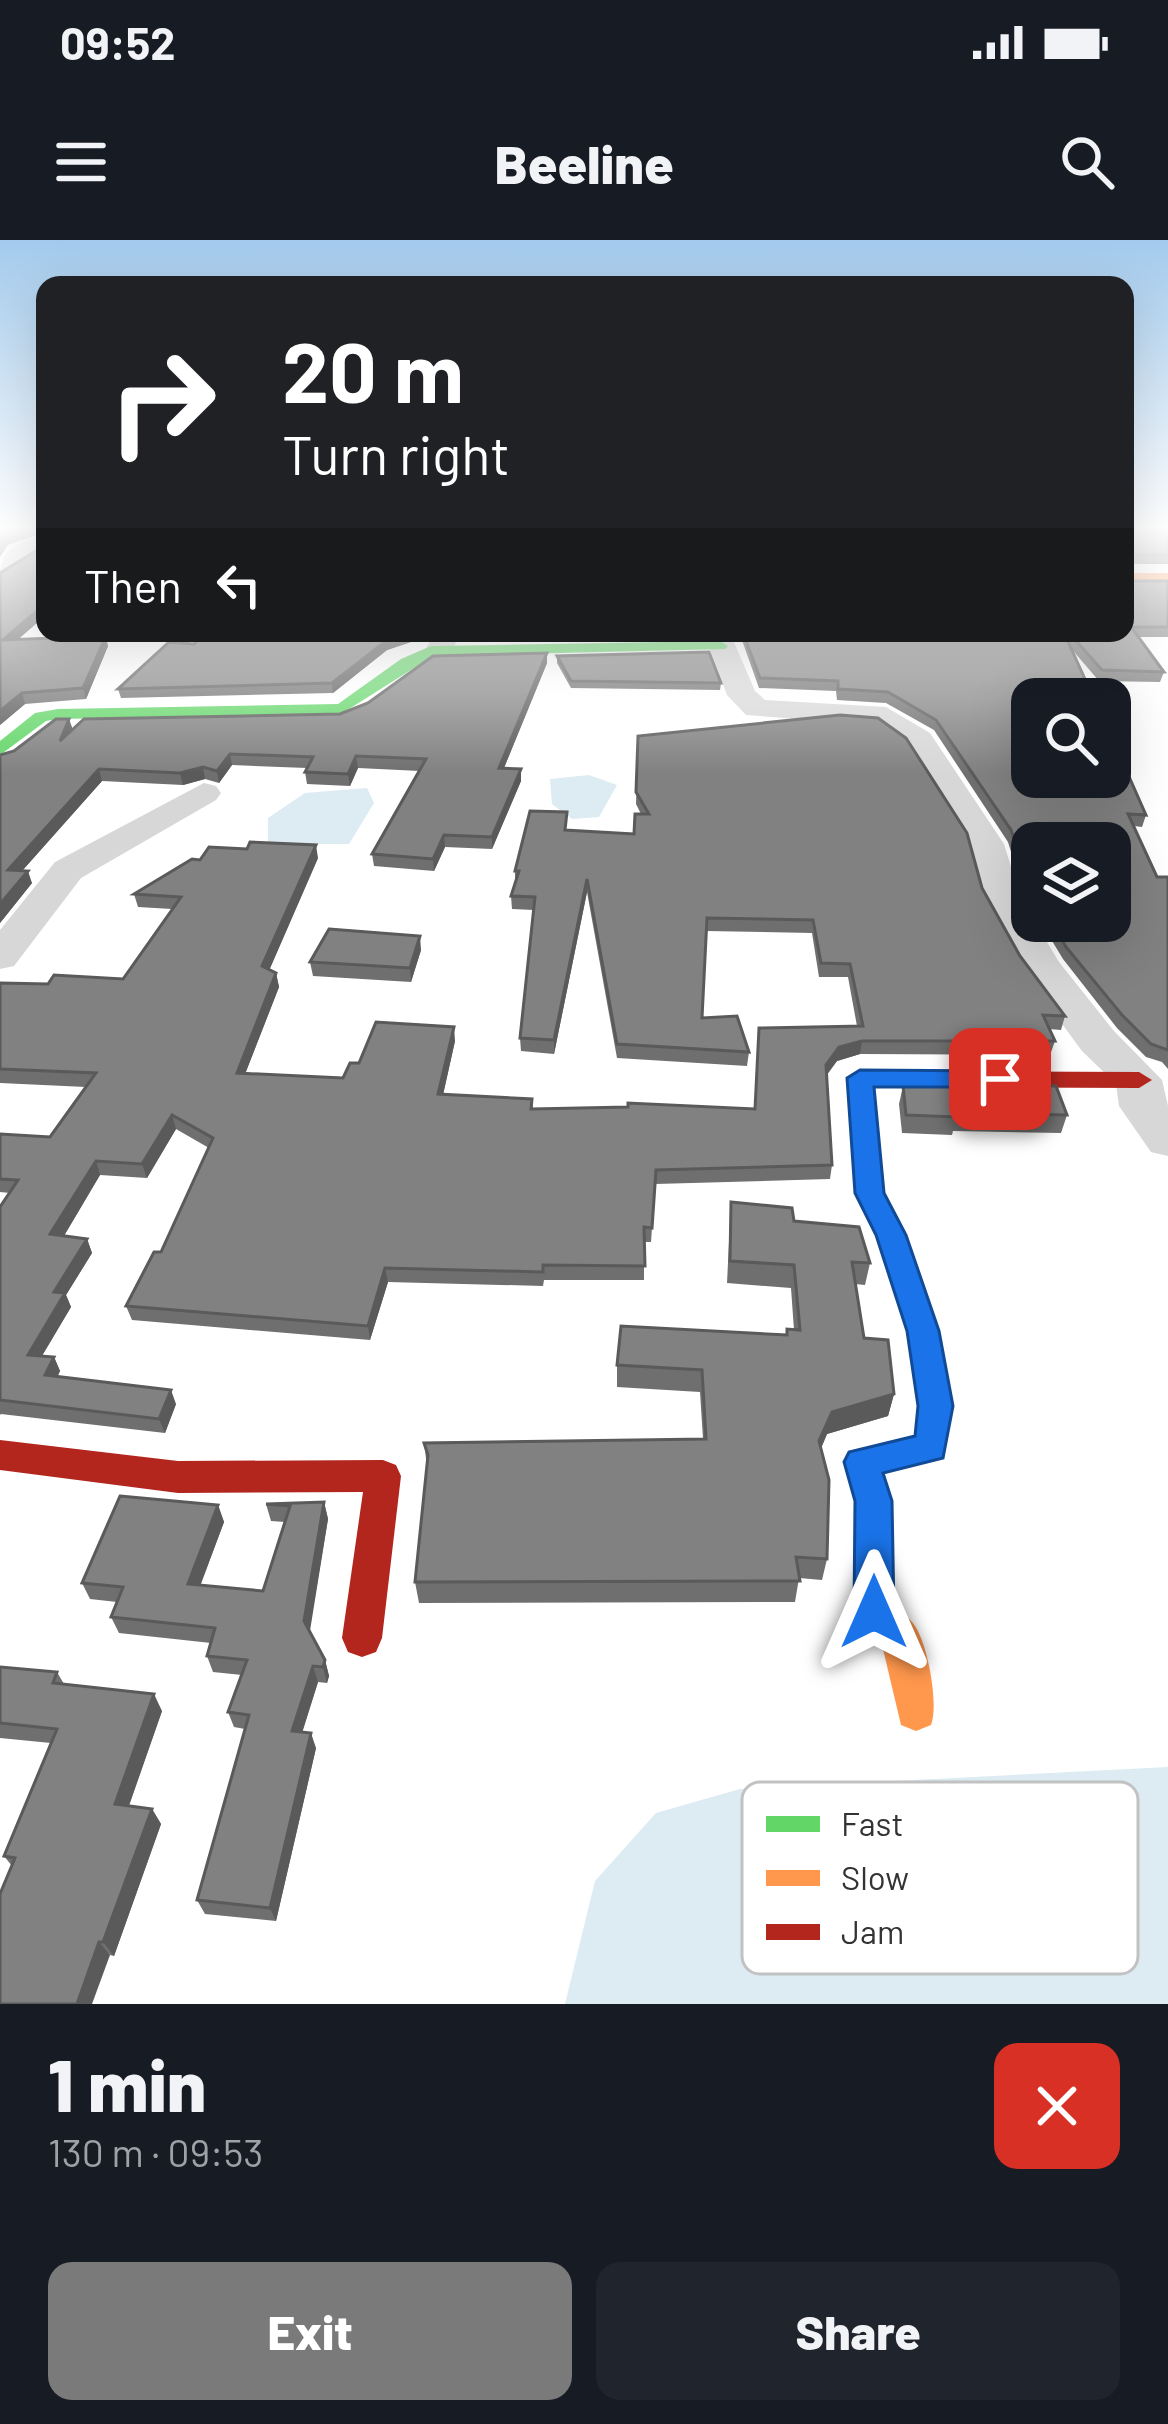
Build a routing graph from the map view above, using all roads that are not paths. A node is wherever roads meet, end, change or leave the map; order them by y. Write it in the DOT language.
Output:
graph roads {
  1 [pos="444,642"];
  2 [pos="719,642"];
  3 [pos="0,749"];
  4 [pos="204,793"];
  5 [pos="0,957"];
  6 [pos="1139,1080"];
  7 [pos="1168,1140"];
  8 [pos="0,1455"];
  9 [pos="362,1638"];
  10 [pos="916,1710"];
  1 -- 3 [label="street"];
  2 -- 6 [label="street"];
  4 -- 5 [label="street"];
  6 -- 7 [label="street"];
  6 -- 10 [label="street"];
  8 -- 9 [label="street"];
}
